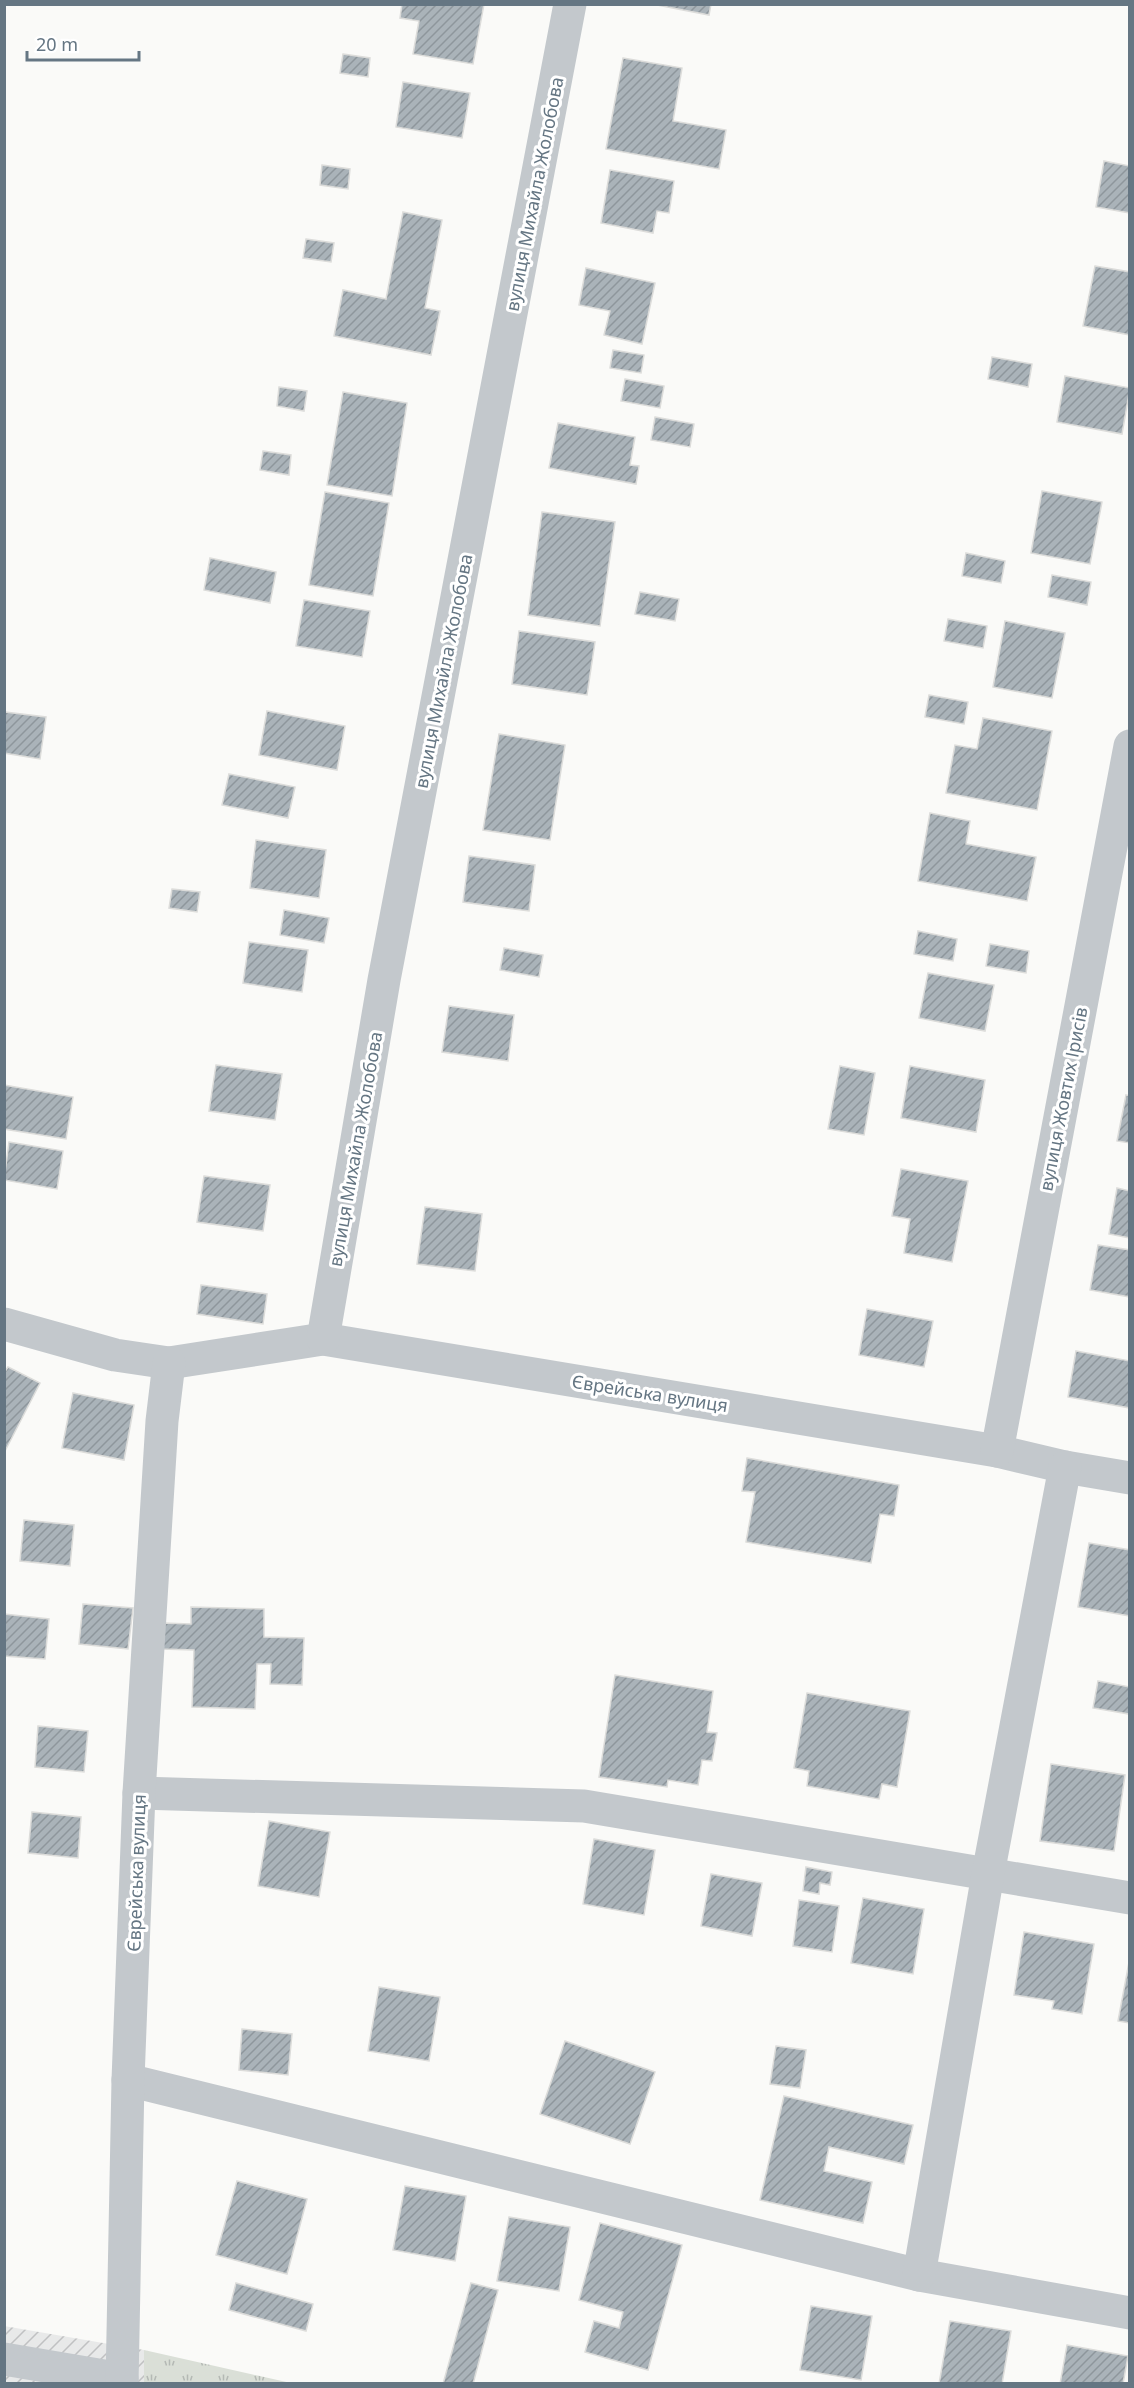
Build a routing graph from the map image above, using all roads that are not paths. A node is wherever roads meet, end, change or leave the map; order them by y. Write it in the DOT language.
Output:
graph roads {
  1 [pos="570,4"];
  2 [pos="1130,746"];
  3 [pos="4,1324"];
  4 [pos="323,1339"];
  5 [pos="169,1363"];
  6 [pos="997,1451"];
  7 [pos="1065,1467"];
  8 [pos="1130,1478"];
  9 [pos="139,1793"];
  10 [pos="988,1874"];
  11 [pos="1130,1898"];
  12 [pos="128,2080"];
  13 [pos="919,2275"];
  14 [pos="1130,2313"];
  15 [pos="4,2359"];
  16 [pos="122,2381"];
  1 -- 4 [label="street, вулиця Михайла Жолобова"];
  2 -- 6 [label="street, вулиця Жовтих Ірисів"];
  3 -- 5 [label="street, Єврейська вулиця"];
  4 -- 5 [label="street, Єврейська вулиця"];
  4 -- 6 [label="street, Єврейська вулиця"];
  5 -- 9 [label="street, Єврейська вулиця"];
  6 -- 7 [label="street, Єврейська вулиця"];
  7 -- 8 [label="street, Єврейська вулиця"];
  7 -- 10 [label="street"];
  9 -- 10 [label="street"];
  9 -- 12 [label="street, Єврейська вулиця"];
  10 -- 11 [label="street"];
  10 -- 13 [label="street"];
  12 -- 13 [label="street"];
  12 -- 16 [label="street, Єврейська вулиця"];
  13 -- 14 [label="street"];
  15 -- 16 [label="street"];
}
